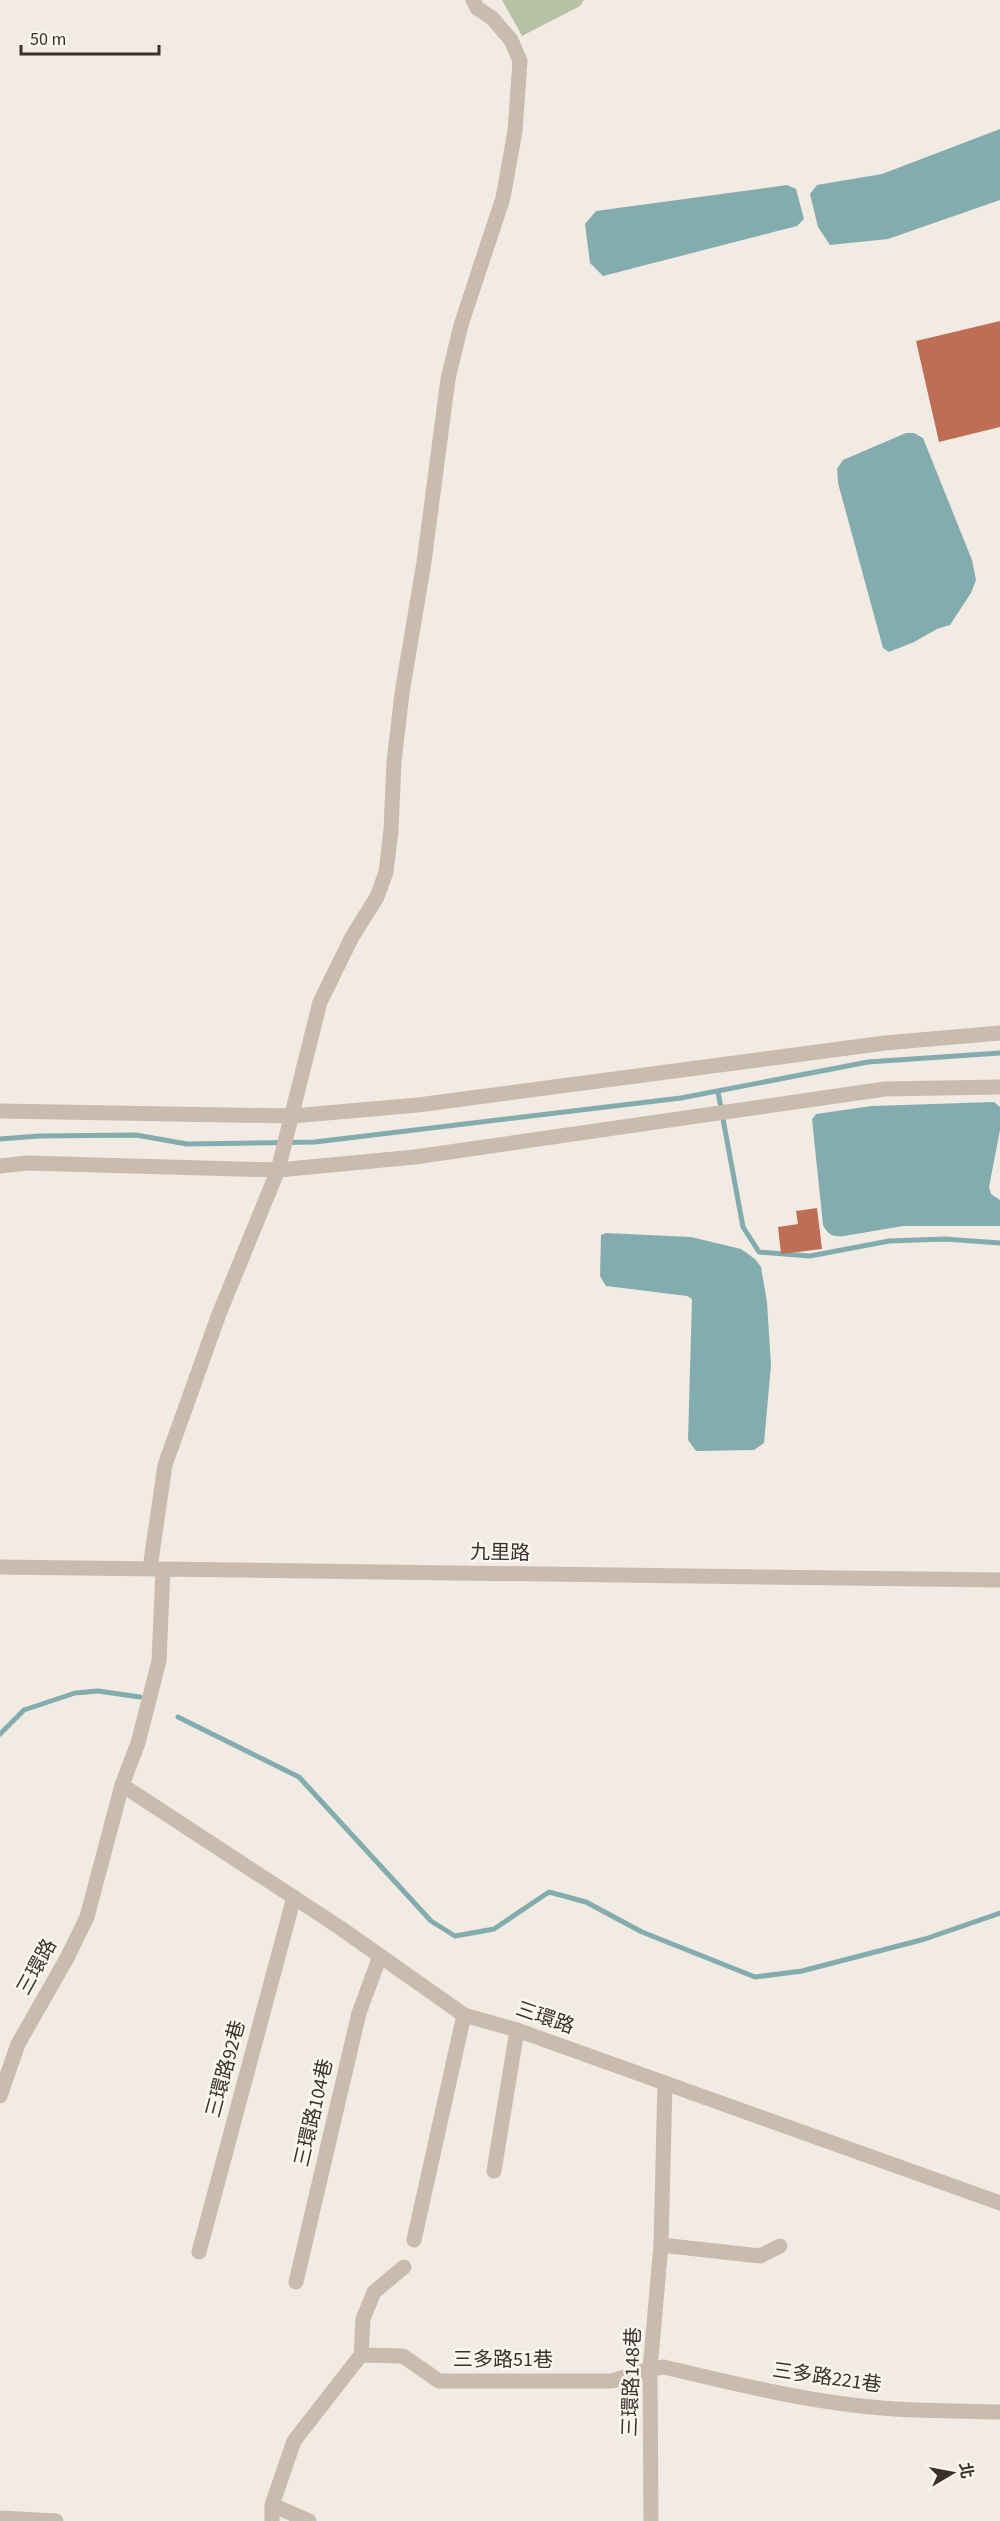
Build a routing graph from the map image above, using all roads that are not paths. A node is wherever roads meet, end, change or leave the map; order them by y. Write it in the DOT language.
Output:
graph roads {
  1 [pos="473,0"];
  2 [pos="1000,1033"];
  3 [pos="1000,1087"];
  4 [pos="0,1111"];
  5 [pos="292,1116"];
  6 [pos="0,1166"];
  7 [pos="278,1170"];
  8 [pos="0,1567"];
  9 [pos="157,1569"];
  10 [pos="1000,1580"];
  11 [pos="123,1785"];
  12 [pos="294,1897"];
  13 [pos="380,1956"];
  14 [pos="464,2016"];
  15 [pos="517,2030"];
  16 [pos="665,2083"];
  17 [pos="0,2096"];
  18 [pos="494,2171"];
  19 [pos="1000,2203"];
  20 [pos="414,2240"];
  21 [pos="661,2245"];
  22 [pos="780,2246"];
  23 [pos="199,2252"];
  24 [pos="404,2267"];
  25 [pos="296,2282"];
  26 [pos="362,2355"];
  27 [pos="650,2369"];
  28 [pos="1000,2412"];
  29 [pos="272,2505"];
  30 [pos="0,2518"];
  31 [pos="56,2521"];
  32 [pos="272,2521"];
  33 [pos="309,2521"];
  34 [pos="651,2521"];
  1 -- 5 [label="street, 三環路"];
  2 -- 5 [label="street"];
  3 -- 7 [label="street"];
  4 -- 5 [label="street"];
  5 -- 7 [label="street, 三環路"];
  6 -- 7 [label="street"];
  7 -- 9 [label="street, 三環路"];
  8 -- 9 [label="street, 九里路"];
  9 -- 10 [label="street, 九里路"];
  9 -- 11 [label="street, 三環路"];
  11 -- 12 [label="street, 三環路"];
  11 -- 17 [label="street, 三環路"];
  12 -- 13 [label="street, 三環路"];
  12 -- 23 [label="street, 三環路92巷"];
  13 -- 14 [label="street, 三環路"];
  13 -- 25 [label="street, 三環路104巷"];
  14 -- 15 [label="street, 三環路"];
  14 -- 20 [label="street"];
  15 -- 16 [label="street, 三環路"];
  15 -- 18 [label="street"];
  16 -- 19 [label="street, 三環路"];
  16 -- 21 [label="street, 三環路148巷"];
  21 -- 22 [label="street"];
  21 -- 27 [label="street, 三環路148巷"];
  24 -- 26 [label="street"];
  26 -- 27 [label="street, 三多路51巷"];
  26 -- 29 [label="street"];
  27 -- 28 [label="street, 三多路221巷"];
  27 -- 34 [label="street, 三環路148巷"];
  29 -- 32 [label="street"];
  29 -- 33 [label="street"];
  30 -- 31 [label="street"];
}
